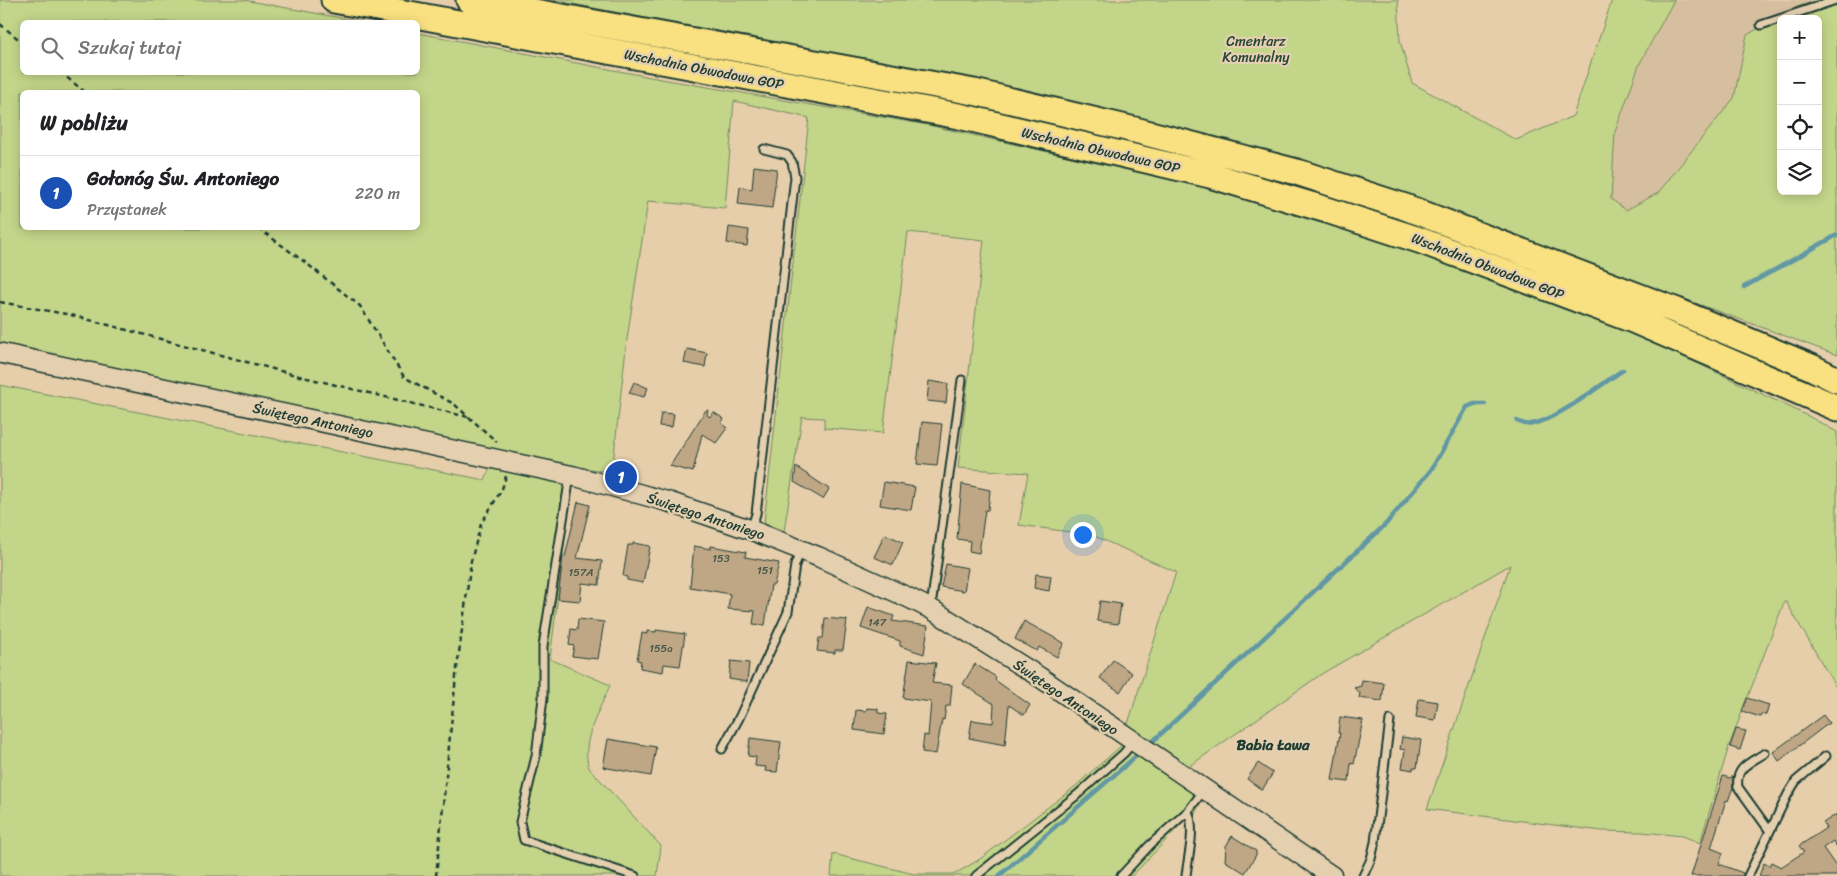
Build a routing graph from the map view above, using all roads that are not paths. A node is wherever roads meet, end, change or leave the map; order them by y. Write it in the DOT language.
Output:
graph roads {
  1 [pos="334,0"];
  2 [pos="469,0"];
  3 [pos="1836,0"];
  4 [pos="1761,25"];
  5 [pos="764,149"];
  6 [pos="0,353"];
  7 [pos="1811,367"];
  8 [pos="1837,372"];
  9 [pos="962,380"];
  10 [pos="1837,380"];
  11 [pos="1837,408"];
  12 [pos="570,476"];
  13 [pos="751,530"];
  14 [pos="802,550"];
  15 [pos="931,610"];
  16 [pos="1390,720"];
  17 [pos="1133,742"];
  18 [pos="722,749"];
  19 [pos="1765,753"];
  20 [pos="1826,756"];
  21 [pos="1204,790"];
  22 [pos="1188,811"];
  23 [pos="1769,830"];
  24 [pos="635,876"];
  25 [pos="976,876"];
  26 [pos="1121,876"];
  27 [pos="1186,876"];
  28 [pos="1332,876"];
  29 [pos="1363,876"];
  30 [pos="1748,876"];
  1 -- 11 [label="highway, Wschodnia Obwodowa GOP"];
  2 -- 7 [label="highway, Wschodnia Obwodowa GOP"];
  3 -- 4 [label="lane"];
  5 -- 13 [label="lane"];
  6 -- 12 [label="street, Świętego Antoniego"];
  7 -- 8 [label="highway"];
  7 -- 10 [label="highway, Wschodnia Obwodowa GOP"];
  9 -- 15 [label="lane"];
  12 -- 13 [label="street, Świętego Antoniego"];
  12 -- 24 [label="lane"];
  13 -- 14 [label="street, Świętego Antoniego"];
  14 -- 15 [label="street, Świętego Antoniego"];
  14 -- 18 [label="lane"];
  15 -- 17 [label="street, Świętego Antoniego"];
  16 -- 29 [label="lane"];
  17 -- 21 [label="street, Świętego Antoniego"];
  17 -- 25 [label="lane"];
  19 -- 23 [label="lane"];
  20 -- 23 [label="lane"];
  21 -- 22 [label="lane"];
  21 -- 28 [label="street, Świętego Antoniego"];
  22 -- 26 [label="lane"];
  22 -- 27 [label="lane"];
  23 -- 30 [label="lane"];
}
